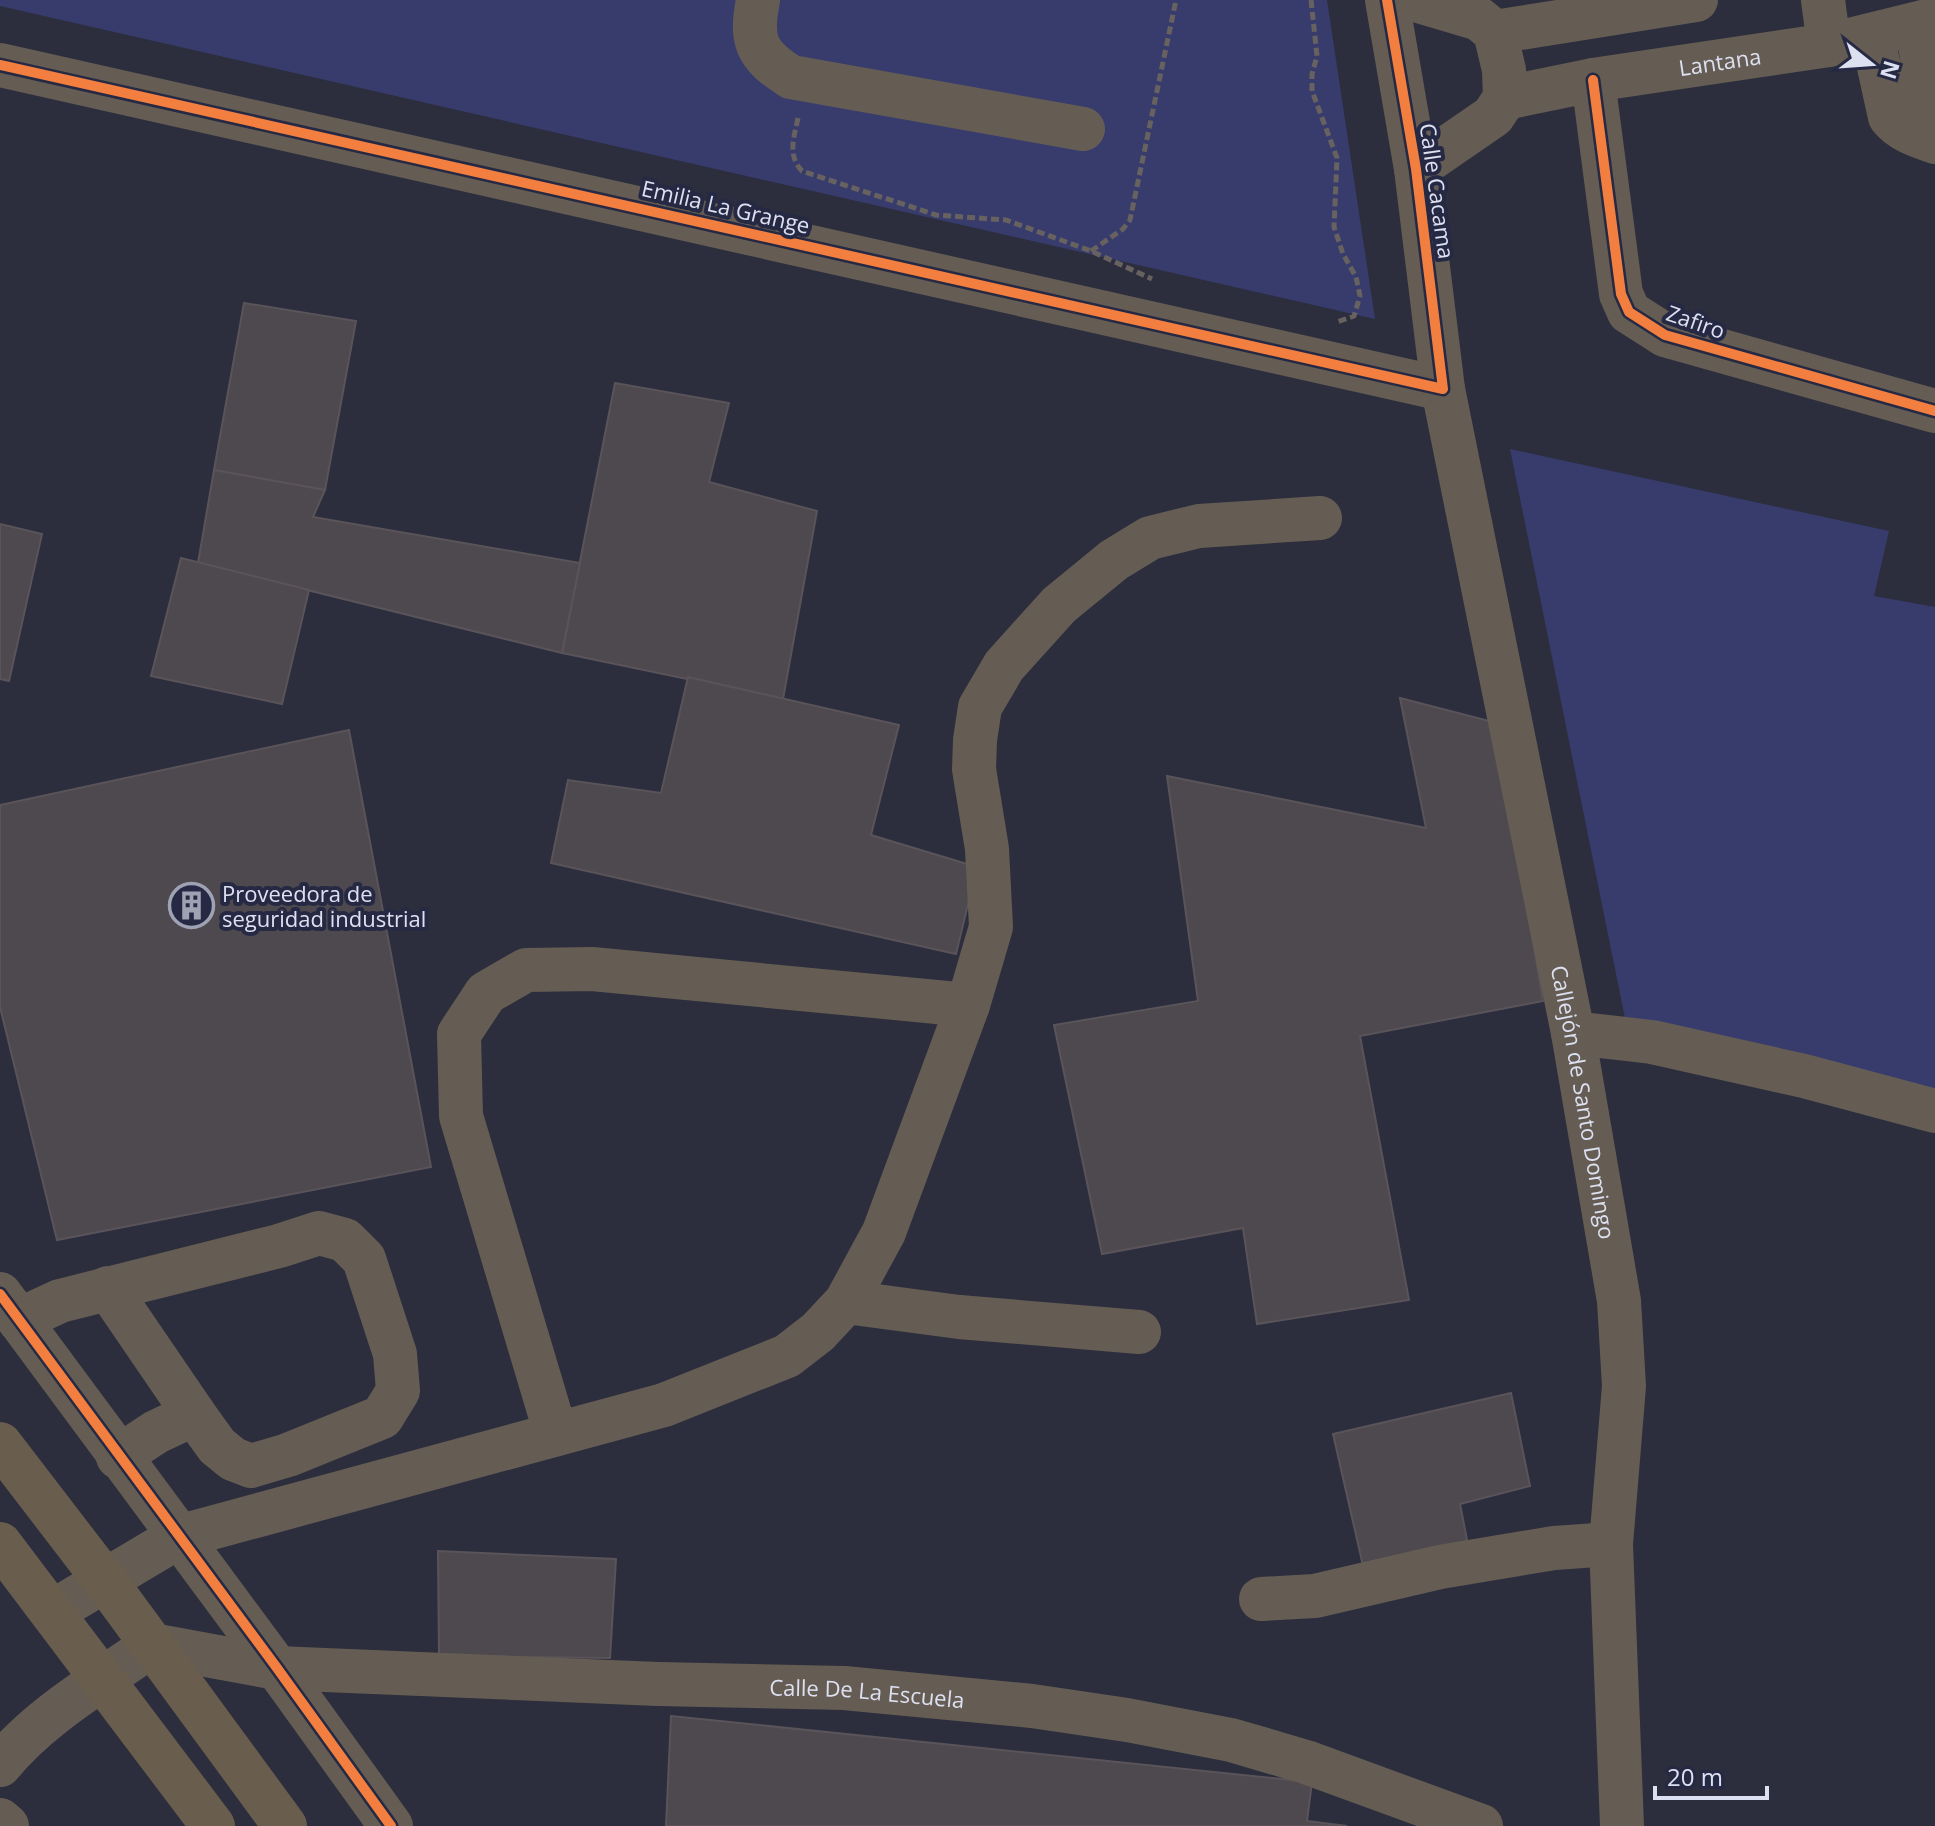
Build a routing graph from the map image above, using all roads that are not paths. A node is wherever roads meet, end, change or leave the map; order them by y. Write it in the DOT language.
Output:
graph roads {
  1 [pos="758,0"];
  2 [pos="1387,0"];
  3 [pos="1415,0"];
  4 [pos="1696,0"];
  5 [pos="1823,0"];
  6 [pos="1926,22"];
  7 [pos="1495,32"];
  8 [pos="1872,35"];
  9 [pos="1829,45"];
  10 [pos="0,65"];
  11 [pos="1593,80"];
  12 [pos="1505,98"];
  13 [pos="1935,121"];
  14 [pos="1083,129"];
  15 [pos="1935,142"];
  16 [pos="1416,169"];
  17 [pos="1443,389"];
  18 [pos="1935,411"];
  19 [pos="1320,518"];
  20 [pos="968,1005"];
  21 [pos="1573,1033"];
  22 [pos="1935,1111"];
  23 [pos="108,1288"];
  24 [pos="846,1302"];
  25 [pos="9,1307"];
  26 [pos="1139,1332"];
  27 [pos="194,1414"];
  28 [pos="556,1434"];
  29 [pos="0,1444"];
  30 [pos="118,1457"];
  31 [pos="178,1537"];
  32 [pos="0,1544"];
  33 [pos="1611,1544"];
  34 [pos="106,1582"];
  35 [pos="1261,1599"];
  36 [pos="52,1612"];
  37 [pos="152,1645"];
  38 [pos="258,1664"];
  39 [pos="102,1680"];
  40 [pos="0,1765"];
  41 [pos="0,1820"];
  42 [pos="7,1826"];
  43 [pos="213,1826"];
  44 [pos="285,1826"];
  45 [pos="391,1826"];
  46 [pos="1481,1826"];
  47 [pos="1622,1826"];
  1 -- 14 [label="street"];
  2 -- 16 [label="street, Calle Cacama"];
  3 -- 7 [label="street"];
  4 -- 7 [label="street"];
  5 -- 9 [label="street"];
  6 -- 8 [label="street, Lantana"];
  6 -- 13 [label="street"];
  7 -- 12 [label="street"];
  8 -- 9 [label="street, Lantana"];
  8 -- 15 [label="street"];
  9 -- 11 [label="street, Lantana"];
  10 -- 17 [label="street, Emilia La Grange"];
  11 -- 12 [label="street, Lantana"];
  11 -- 18 [label="street, Zafiro"];
  12 -- 16 [label="street"];
  16 -- 17 [label="street, Calle Cacama"];
  17 -- 21 [label="street, Callejón de Santo Domingo"];
  19 -- 20 [label="street"];
  20 -- 24 [label="street"];
  20 -- 28 [label="street"];
  21 -- 22 [label="street"];
  21 -- 33 [label="street, Callejón de Santo Domingo"];
  23 -- 25 [label="street"];
  23 -- 27 [label="street"];
  23 -- 27 [label="street"];
  24 -- 26 [label="street"];
  24 -- 28 [label="street"];
  25 -- 30 [label="street"];
  27 -- 30 [label="street"];
  28 -- 31 [label="street"];
  29 -- 34 [label="main road"];
  30 -- 31 [label="street"];
  31 -- 34 [label="street"];
  31 -- 38 [label="street"];
  32 -- 36 [label="main road"];
  33 -- 35 [label="street"];
  33 -- 47 [label="street, Callejón de Santo Domingo"];
  34 -- 36 [label="street"];
  34 -- 37 [label="main road"];
  36 -- 39 [label="main road"];
  37 -- 38 [label="street, Calle De La Escuela"];
  37 -- 39 [label="street"];
  37 -- 44 [label="main road"];
  38 -- 45 [label="street"];
  38 -- 46 [label="street, Calle De La Escuela"];
  39 -- 40 [label="street"];
  39 -- 43 [label="main road"];
  41 -- 42 [label="street"];
}
